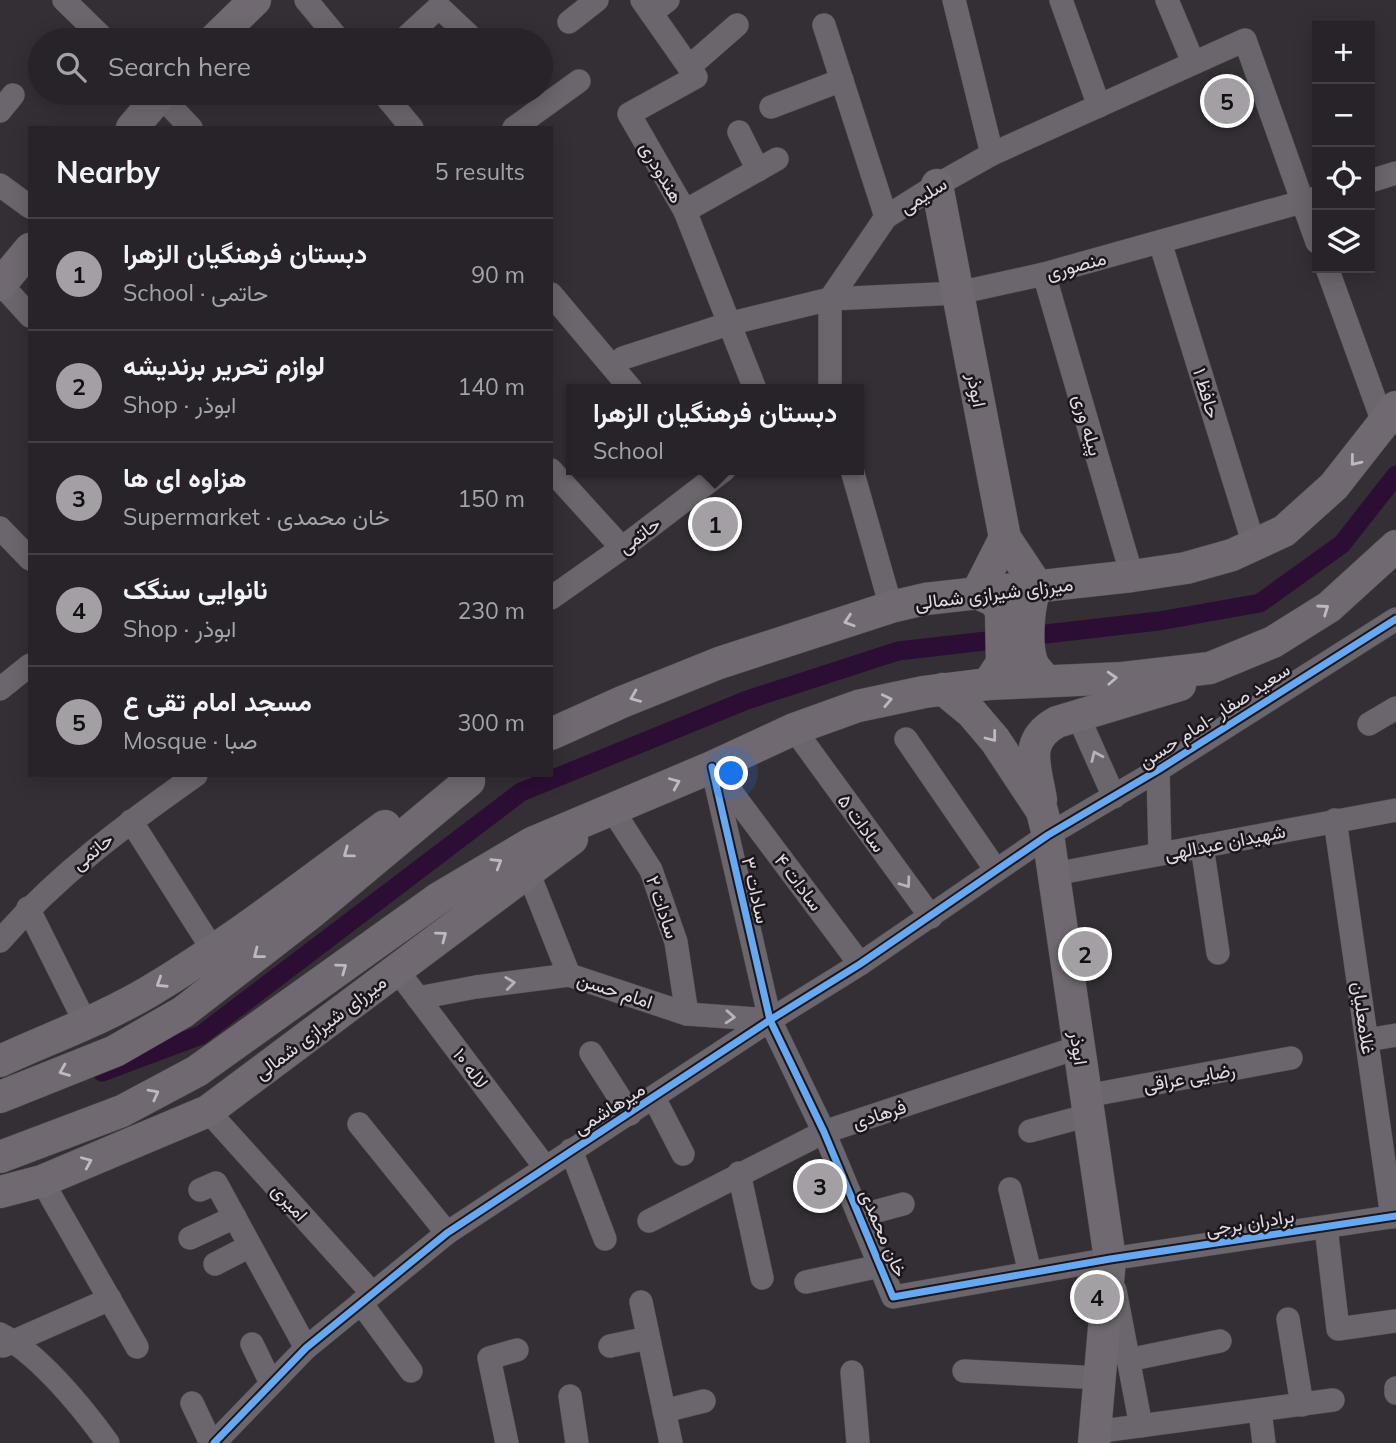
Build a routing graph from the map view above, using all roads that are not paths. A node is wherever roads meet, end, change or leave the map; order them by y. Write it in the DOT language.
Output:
graph roads {
  1 [pos="64,0"];
  2 [pos="306,0"];
  3 [pos="597,0"];
  4 [pos="954,0"];
  5 [pos="1062,0"];
  6 [pos="1167,0"];
  7 [pos="654,4"];
  8 [pos="240,5"];
  9 [pos="569,22"];
  10 [pos="737,25"];
  11 [pos="824,25"];
  12 [pos="93,28"];
  13 [pos="223,28"];
  14 [pos="329,28"];
  15 [pos="415,28"];
  16 [pos="461,28"];
  17 [pos="1193,62"];
  18 [pos="689,67"];
  19 [pos="842,80"];
  20 [pos="579,81"];
  21 [pos="553,100"];
  22 [pos="150,105"];
  23 [pos="171,105"];
  24 [pos="393,105"];
  25 [pos="546,105"];
  26 [pos="1099,106"];
  27 [pos="771,107"];
  28 [pos="134,126"];
  29 [pos="189,126"];
  30 [pos="410,126"];
  31 [pos="517,126"];
  32 [pos="739,132"];
  33 [pos="992,154"];
  34 [pos="1396,173"];
  35 [pos="1375,179"];
  36 [pos="0,185"];
  37 [pos="937,185"];
  38 [pos="1310,200"];
  39 [pos="28,206"];
  40 [pos="685,211"];
  41 [pos="886,218"];
  42 [pos="1160,242"];
  43 [pos="28,251"];
  44 [pos="1329,273"];
  45 [pos="1044,274"];
  46 [pos="0,284"];
  47 [pos="958,293"];
  48 [pos="553,296"];
  49 [pos="830,299"];
  50 [pos="28,314"];
  51 [pos="728,324"];
  52 [pos="623,358"];
  53 [pos="627,384"];
  54 [pos="753,384"];
  55 [pos="830,384"];
  56 [pos="1390,416"];
  57 [pos="553,472"];
  58 [pos="709,475"];
  59 [pos="853,475"];
  60 [pos="0,528"];
  61 [pos="1005,538"];
  62 [pos="1255,545"];
  63 [pos="1396,546"];
  64 [pos="622,548"];
  65 [pos="28,557"];
  66 [pos="1132,576"];
  67 [pos="553,593"];
  68 [pos="1011,599"];
  69 [pos="891,607"];
  70 [pos="1396,619"];
  71 [pos="28,667"];
  72 [pos="1210,668"];
  73 [pos="1017,672"];
  74 [pos="0,689"];
  75 [pos="943,689"];
  76 [pos="1396,708"];
  77 [pos="1078,716"];
  78 [pos="1369,724"];
  79 [pos="794,729"];
  80 [pos="553,733"];
  81 [pos="906,739"];
  82 [pos="712,766"];
  83 [pos="1158,770"];
  84 [pos="193,777"];
  85 [pos="474,778"];
  86 [pos="1114,797"];
  87 [pos="612,809"];
  88 [pos="1396,810"];
  89 [pos="1335,820"];
  90 [pos="131,821"];
  91 [pos="1045,823"];
  92 [pos="1202,846"];
  93 [pos="1160,854"];
  94 [pos="996,870"];
  95 [pos="528,872"];
  96 [pos="1054,874"];
  97 [pos="28,908"];
  98 [pos="931,917"];
  99 [pos="0,941"];
  100 [pos="213,950"];
  101 [pos="1218,953"];
  102 [pos="860,964"];
  103 [pos="397,970"];
  104 [pos="569,975"];
  105 [pos="418,998"];
  106 [pos="687,1014"];
  107 [pos="770,1020"];
  108 [pos="85,1022"];
  109 [pos="1396,1035"];
  110 [pos="1367,1040"];
  111 [pos="1079,1047"];
  112 [pos="591,1053"];
  113 [pos="1291,1058"];
  114 [pos="0,1061"];
  115 [pos="0,1097"];
  116 [pos="654,1098"];
  117 [pos="1088,1105"];
  118 [pos="208,1111"];
  119 [pos="630,1114"];
  120 [pos="359,1124"];
  121 [pos="1030,1131"];
  122 [pos="824,1132"];
  123 [pos="571,1150"];
  124 [pos="683,1154"];
  125 [pos="0,1157"];
  126 [pos="545,1167"];
  127 [pos="739,1173"];
  128 [pos="42,1181"];
  129 [pos="1010,1189"];
  130 [pos="200,1190"];
  131 [pos="0,1192"];
  132 [pos="902,1204"];
  133 [pos="859,1216"];
  134 [pos="234,1217"];
  135 [pos="1394,1217"];
  136 [pos="649,1220"];
  137 [pos="1326,1227"];
  138 [pos="447,1233"];
  139 [pos="190,1238"];
  140 [pos="605,1239"];
  141 [pos="250,1245"];
  142 [pos="1110,1259"];
  143 [pos="215,1264"];
  144 [pos="880,1266"];
  145 [pos="1030,1273"];
  146 [pos="762,1278"];
  147 [pos="806,1282"];
  148 [pos="367,1298"];
  149 [pos="110,1299"];
  150 [pos="641,1302"];
  151 [pos="1288,1319"];
  152 [pos="1396,1321"];
  153 [pos="648,1338"];
  154 [pos="5,1340"];
  155 [pos="1220,1341"];
  156 [pos="252,1344"];
  157 [pos="610,1346"];
  158 [pos="137,1347"];
  159 [pos="306,1348"];
  160 [pos="517,1350"];
  161 [pos="1128,1360"];
  162 [pos="411,1371"];
  163 [pos="964,1371"];
  164 [pos="852,1372"];
  165 [pos="1101,1378"];
  166 [pos="271,1383"];
  167 [pos="569,1396"];
  168 [pos="1333,1400"];
  169 [pos="704,1401"];
  170 [pos="192,1403"];
  171 [pos="1301,1405"];
  172 [pos="1260,1410"];
  173 [pos="664,1411"];
  174 [pos="1141,1426"];
  175 [pos="1095,1437"];
  176 [pos="108,1443"];
  177 [pos="212,1443"];
  178 [pos="507,1443"];
  179 [pos="577,1443"];
  180 [pos="671,1443"];
  181 [pos="858,1443"];
  182 [pos="1264,1443"];
  1 -- 12 [label="street"];
  2 -- 14 [label="street"];
  3 -- 9 [label="street"];
  4 -- 33 [label="street"];
  5 -- 26 [label="street"];
  6 -- 17 [label="street"];
  7 -- 18 [label="street"];
  8 -- 13 [label="main road"];
  10 -- 18 [label="street"];
  11 -- 19 [label="street"];
  15 -- 16 [label="street"];
  17 -- 26 [label="street, سلیمی"];
  17 -- 38 [label="street, سلیمی"];
  18 -- 40 [label="street, هندودری"];
  19 -- 27 [label="street"];
  19 -- 41 [label="street"];
  20 -- 21 [label="street"];
  22 -- 28 [label="main road"];
  23 -- 29 [label="street"];
  24 -- 30 [label="street"];
  25 -- 31 [label="street"];
  26 -- 33 [label="street, سلیمی"];
  32 -- 40 [label="street"];
  33 -- 37 [label="street, سلیمی"];
  34 -- 35 [label="street"];
  36 -- 39 [label="street"];
  37 -- 41 [label="street, سلیمی"];
  37 -- 47 [label="main road, ابوذر"];
  38 -- 42 [label="street, منصوری"];
  40 -- 51 [label="street, هندودری"];
  41 -- 49 [label="street, سلیمی"];
  42 -- 45 [label="street, منصوری"];
  42 -- 62 [label="street, حافظ ۱"];
  43 -- 46 [label="main road"];
  44 -- 56 [label="street"];
  45 -- 47 [label="street, منصوری"];
  45 -- 66 [label="street, پیله وری"];
  46 -- 50 [label="street"];
  47 -- 49 [label="street, منصوری"];
  47 -- 61 [label="main road, ابوذر"];
  48 -- 53 [label="street"];
  49 -- 51 [label="street"];
  49 -- 55 [label="street"];
  51 -- 52 [label="street"];
  51 -- 54 [label="street, هندودری"];
  56 -- 62 [label="main road, میرزای شیرازی شمالی, one-way"];
  57 -- 64 [label="street"];
  58 -- 64 [label="street, حاتمی"];
  59 -- 69 [label="street"];
  60 -- 65 [label="street"];
  61 -- 68 [label="main road, ابوذر"];
  61 -- 68 [label="main road"];
  62 -- 66 [label="main road, میرزای شیرازی شمالی"];
  72 -- 63 [label="main road, میرزای شیرازی شمالی, one-way"];
  64 -- 67 [label="street, حاتمی"];
  66 -- 68 [label="main road, میرزای شیرازی شمالی"];
  68 -- 69 [label="main road, میرزای شیرازی شمالی"];
  68 -- 73 [label="main road"];
  69 -- 80 [label="main road, میرزای شیرازی شمالی, one-way"];
  70 -- 83 [label="street, سعید صفار -امام حسن"];
  71 -- 74 [label="street"];
  73 -- 72 [label="main road, میرزای شیرازی شمالی, one-way"];
  72 -- 77 [label="main road"];
  73 -- 75 [label="main road, میرزای شیرازی شمالی"];
  79 -- 75 [label="main road, میرزای شیرازی شمالی, one-way"];
  75 -- 91 [label="main road, ابوذر, one-way"];
  76 -- 78 [label="street"];
  86 -- 77 [label="street, one-way"];
  77 -- 91 [label="main road"];
  79 -- 82 [label="main road, میرزای شیرازی شمالی"];
  79 -- 98 [label="street, سادات ۵, one-way"];
  81 -- 94 [label="street"];
  87 -- 82 [label="main road, میرزای شیرازی شمالی, one-way"];
  82 -- 102 [label="street, سادات ۴"];
  82 -- 107 [label="street, سادات ۳"];
  83 -- 86 [label="street, سعید صفار -امام حسن"];
  83 -- 93 [label="street"];
  84 -- 90 [label="street, حاتمی"];
  85 -- 100 [label="main road, one-way"];
  85 -- 115 [label="main road, one-way"];
  86 -- 91 [label="street, سعید صفار -امام حسن"];
  87 -- 95 [label="main road, میرزای شیرازی شمالی"];
  87 -- 106 [label="street, سادات ۲"];
  125 -- 87 [label="main road, میرزای شیرازی شمالی, one-way"];
  88 -- 89 [label="street, شهیدان عبدالهی"];
  89 -- 92 [label="street, شهیدان عبدالهی"];
  89 -- 110 [label="street, غلامعلیان"];
  90 -- 97 [label="street, حاتمی"];
  90 -- 100 [label="street"];
  91 -- 94 [label="street, میرهاشمی"];
  91 -- 96 [label="main road, ابوذر"];
  92 -- 93 [label="street, شهیدان عبدالهی"];
  92 -- 101 [label="street"];
  93 -- 96 [label="street, شهیدان عبدالهی"];
  94 -- 98 [label="street, میرهاشمی"];
  103 -- 95 [label="main road, میرزای شیرازی شمالی, one-way"];
  95 -- 104 [label="street"];
  96 -- 111 [label="main road, ابوذر"];
  97 -- 99 [label="street, حاتمی"];
  97 -- 108 [label="street"];
  98 -- 102 [label="street, میرهاشمی"];
  100 -- 108 [label="main road, one-way"];
  102 -- 107 [label="street, میرهاشمی"];
  103 -- 105 [label="street, لاله ۱۰"];
  103 -- 118 [label="main road, میرزای شیرازی شمالی"];
  105 -- 104 [label="street, امام حسن, one-way"];
  104 -- 106 [label="street, امام حسن"];
  105 -- 126 [label="street, لاله ۱۰"];
  106 -- 107 [label="street, امام حسن, one-way"];
  107 -- 116 [label="street, میرهاشمی"];
  107 -- 122 [label="street, خان محمدی"];
  108 -- 114 [label="main road"];
  109 -- 110 [label="street"];
  110 -- 135 [label="street, غلامعلیان"];
  111 -- 117 [label="main road, ابوذر"];
  111 -- 122 [label="street, فرهادی"];
  112 -- 119 [label="street"];
  113 -- 117 [label="street, رضایی عراقی"];
  116 -- 119 [label="street, میرهاشمی"];
  116 -- 124 [label="street"];
  117 -- 121 [label="street, رضایی عراقی"];
  117 -- 142 [label="main road, ابوذر"];
  128 -- 118 [label="main road, میرزای شیرازی شمالی, one-way"];
  118 -- 148 [label="street, امیری"];
  119 -- 123 [label="street, میرهاشمی"];
  120 -- 138 [label="street"];
  122 -- 127 [label="street, فرهادی"];
  122 -- 133 [label="street, خان محمدی"];
  123 -- 126 [label="street, میرهاشمی"];
  123 -- 140 [label="street"];
  126 -- 138 [label="street, میرهاشمی"];
  127 -- 136 [label="street, فرهادی"];
  127 -- 146 [label="street"];
  128 -- 131 [label="main road, میرزای شیرازی شمالی"];
  128 -- 149 [label="street"];
  129 -- 145 [label="street"];
  130 -- 134 [label="street"];
  132 -- 133 [label="street"];
  133 -- 144 [label="street, خان محمدی"];
  134 -- 139 [label="street"];
  134 -- 141 [label="street"];
  135 -- 137 [label="street, برادران برجی"];
  137 -- 142 [label="street, برادران برجی"];
  137 -- 152 [label="street"];
  138 -- 148 [label="street, میرهاشمی"];
  141 -- 143 [label="street"];
  141 -- 159 [label="street"];
  142 -- 145 [label="street, خان محمدی"];
  142 -- 161 [label="street"];
  142 -- 165 [label="main road, ابوذر"];
  144 -- 145 [label="street, خان محمدی"];
  144 -- 147 [label="street"];
  148 -- 159 [label="street, میرهاشمی"];
  148 -- 162 [label="street, امیری"];
  149 -- 154 [label="street"];
  149 -- 158 [label="street"];
  150 -- 153 [label="street"];
  151 -- 171 [label="street"];
  153 -- 157 [label="street"];
  153 -- 173 [label="street"];
  154 -- 176 [label="street"];
  155 -- 161 [label="street"];
  156 -- 166 [label="street"];
  159 -- 166 [label="street, میرهاشمی"];
  160 -- 178 [label="street"];
  161 -- 174 [label="street"];
  163 -- 165 [label="street"];
  164 -- 181 [label="street"];
  165 -- 175 [label="main road, ابوذر"];
  166 -- 177 [label="street, میرهاشمی"];
  167 -- 179 [label="street"];
  168 -- 171 [label="street"];
  169 -- 173 [label="street"];
  170 -- 177 [label="street"];
  171 -- 172 [label="street"];
  172 -- 174 [label="street"];
  172 -- 182 [label="street"];
  173 -- 180 [label="street"];
  174 -- 175 [label="street"];
}
